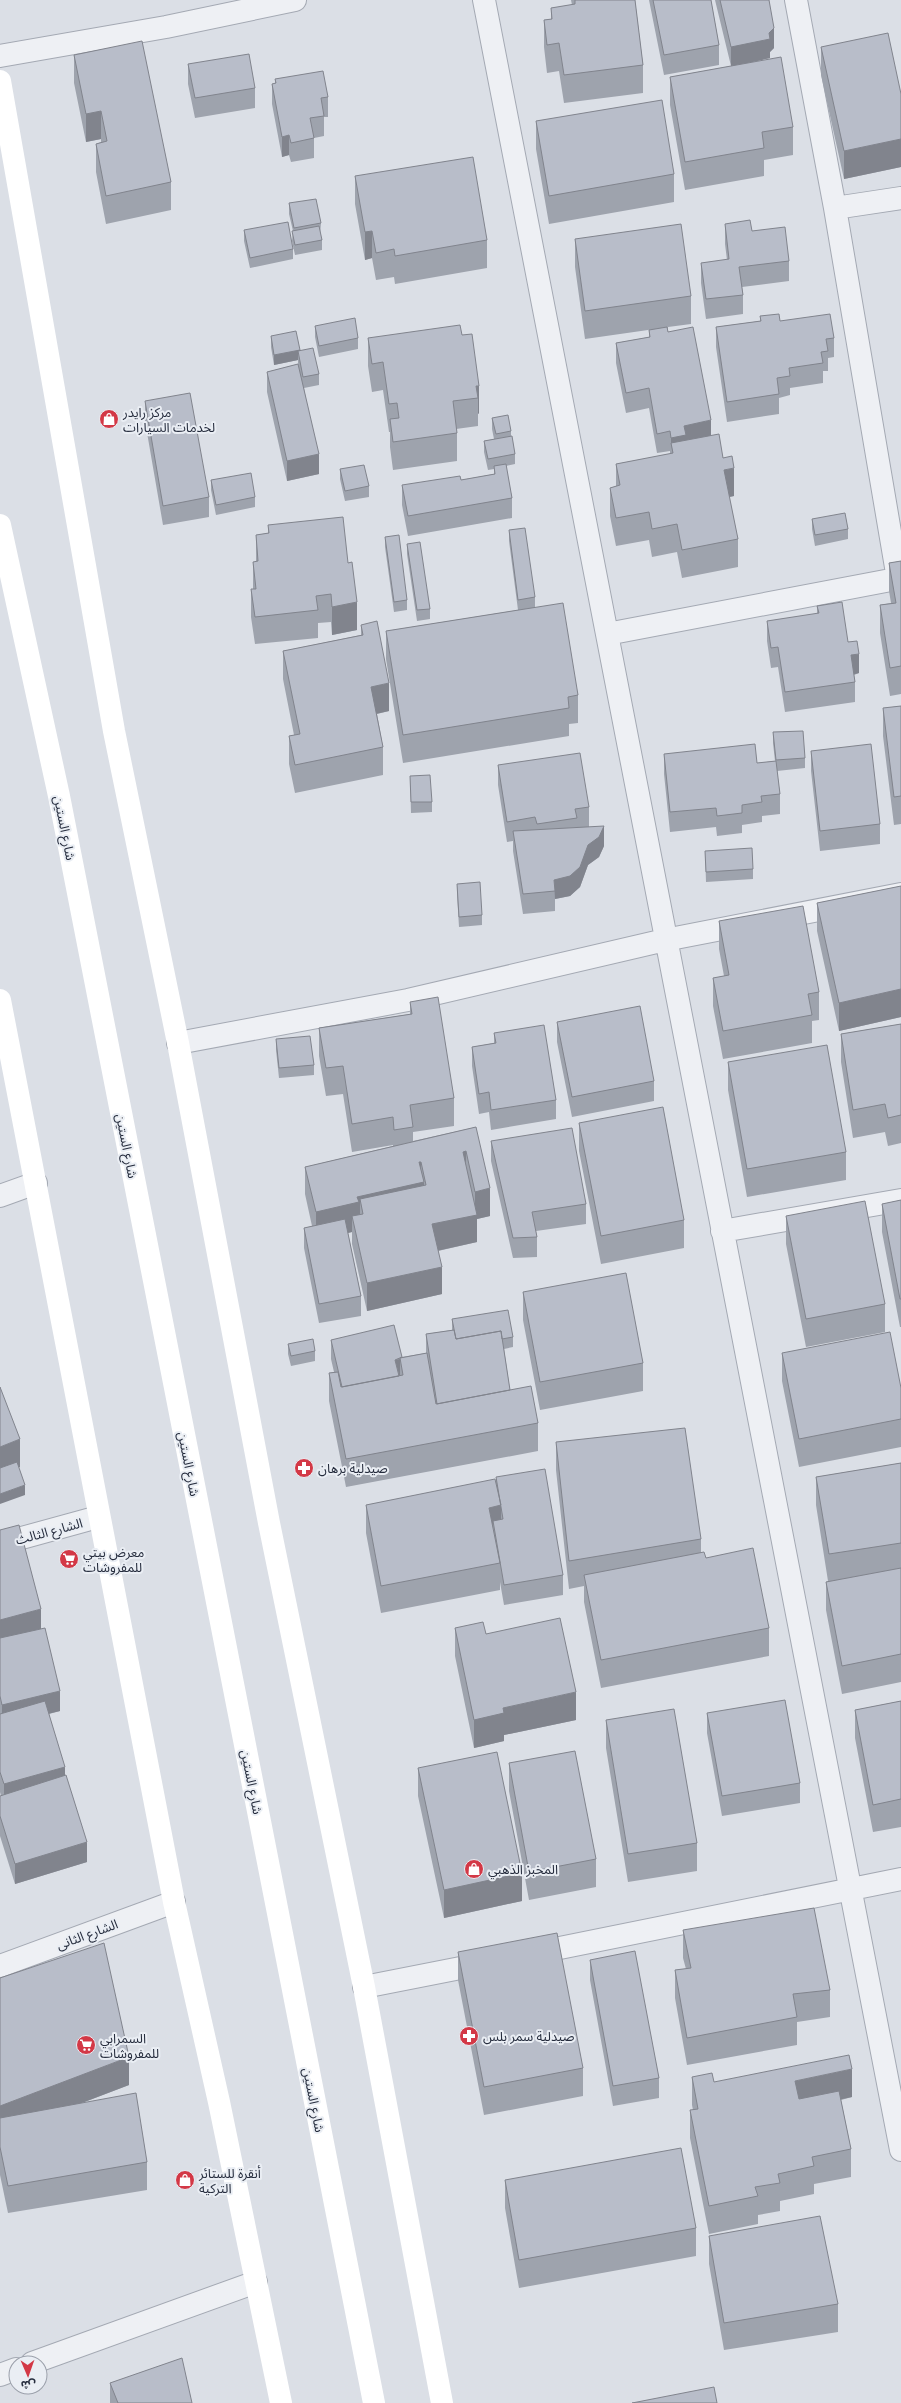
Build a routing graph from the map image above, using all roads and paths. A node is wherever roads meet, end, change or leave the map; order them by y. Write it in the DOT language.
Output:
graph roads {
  1 [pos="295,0"];
  2 [pos="484,0"];
  3 [pos="796,0"];
  4 [pos="0,56"];
  5 [pos="0,81"];
  6 [pos="901,198"];
  7 [pos="835,208"];
  8 [pos="0,525"];
  9 [pos="900,579"];
  10 [pos="607,634"];
  11 [pos="901,894"];
  12 [pos="665,940"];
  13 [pos="0,1000"];
  14 [pos="178,1043"];
  15 [pos="36,1183"];
  16 [pos="0,1196"];
  17 [pos="901,1200"];
  18 [pos="722,1231"];
  19 [pos="98,1517"];
  20 [pos="0,1544"];
  21 [pos="901,1879"];
  22 [pos="850,1888"];
  23 [pos="174,1902"];
  24 [pos="0,1966"];
  25 [pos="364,1987"];
  26 [pos="901,2150"];
  27 [pos="256,2282"];
  28 [pos="48,2357"];
  29 [pos="281,2403"];
  30 [pos="374,2403"];
  31 [pos="442,2403"];
  1 -- 4 [label="street"];
  2 -- 10 [label="street"];
  3 -- 7 [label="street"];
  5 -- 14 [label="main road"];
  6 -- 7 [label="street"];
  7 -- 9 [label="street"];
  8 -- 30 [label="main road, شارع الستين"];
  9 -- 10 [label="street"];
  10 -- 12 [label="street"];
  11 -- 12 [label="street"];
  12 -- 14 [label="street"];
  12 -- 18 [label="street"];
  13 -- 15 [label="main road"];
  14 -- 25 [label="main road"];
  15 -- 16 [label="street"];
  15 -- 19 [label="main road"];
  17 -- 18 [label="street"];
  18 -- 22 [label="street"];
  19 -- 20 [label="street, الشارع الثالث"];
  19 -- 23 [label="main road"];
  21 -- 22 [label="street"];
  22 -- 25 [label="street"];
  22 -- 26 [label="street"];
  23 -- 24 [label="street, الشارع الثانى"];
  23 -- 27 [label="main road"];
  25 -- 31 [label="main road"];
  27 -- 28 [label="street"];
  27 -- 29 [label="main road"];
}
